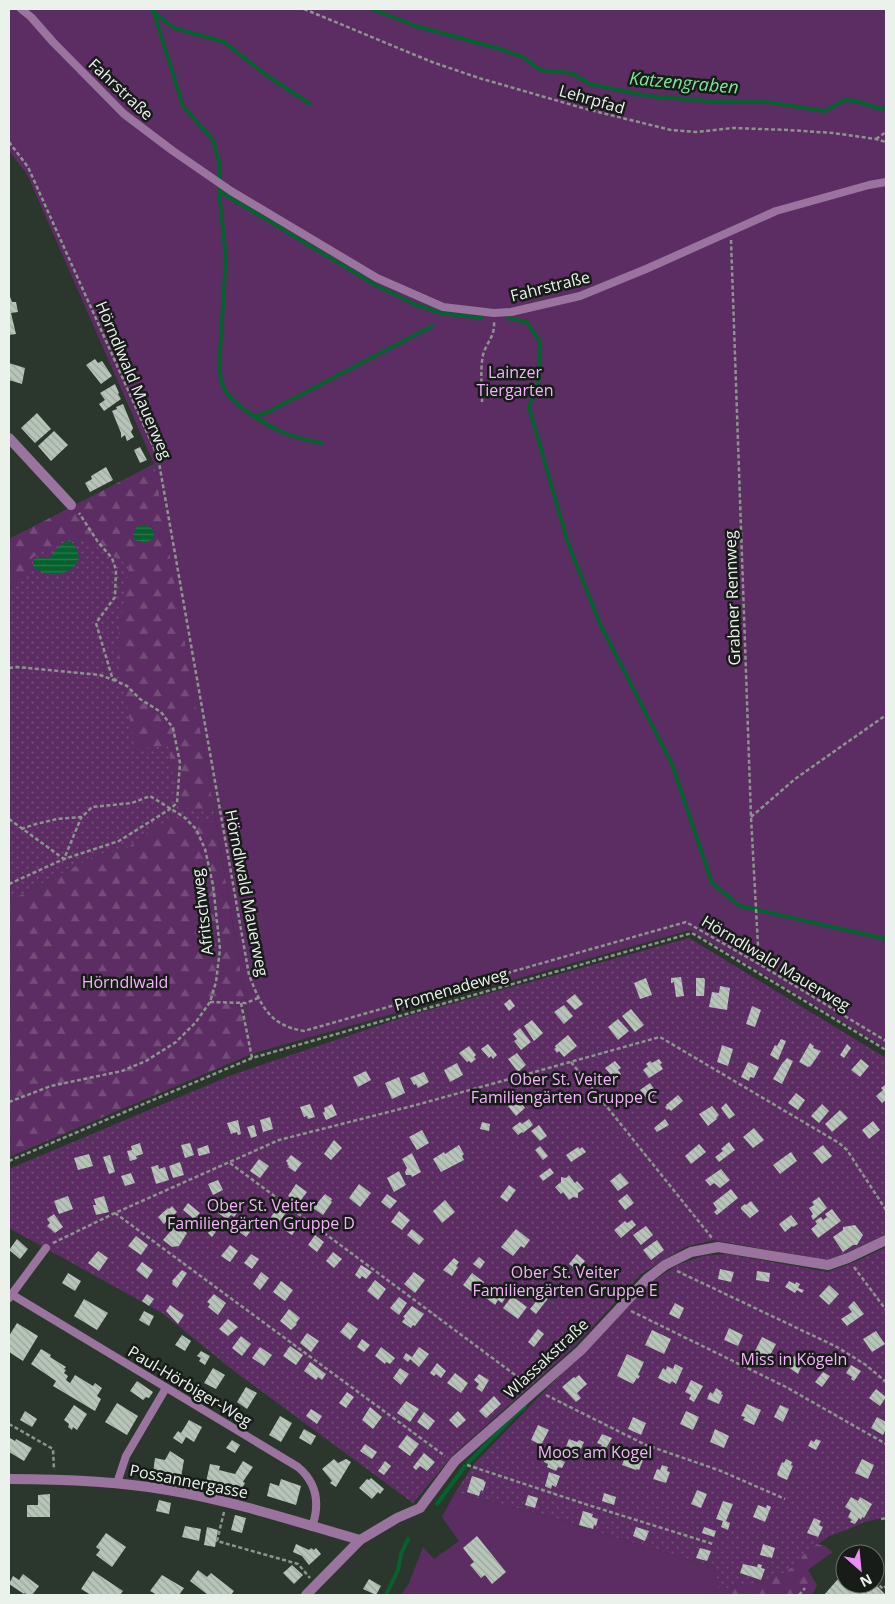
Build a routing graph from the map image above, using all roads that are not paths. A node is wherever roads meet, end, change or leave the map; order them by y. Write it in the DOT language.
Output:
graph roads {
  1 [pos="21,9"];
  2 [pos="886,182"];
  3 [pos="9,438"];
  4 [pos="71,505"];
  5 [pos="886,1240"];
  6 [pos="46,1248"];
  7 [pos="10,1296"];
  8 [pos="166,1388"];
  9 [pos="9,1479"];
  10 [pos="118,1483"];
  11 [pos="312,1527"];
  12 [pos="360,1540"];
  13 [pos="306,1595"];
  1 -- 2 [label="lane, Fahrstraße"];
  3 -- 4 [label="street"];
  5 -- 12 [label="street, Wlassakstraße"];
  6 -- 7 [label="lane"];
  7 -- 8 [label="lane, Paul-Hörbiger-Weg"];
  8 -- 10 [label="lane"];
  8 -- 11 [label="lane, Paul-Hörbiger-Weg"];
  9 -- 10 [label="street, Possannergasse"];
  10 -- 11 [label="street, Possannergasse"];
  11 -- 12 [label="street, Possannergasse"];
  12 -- 13 [label="street, Wlassakstraße"];
}
